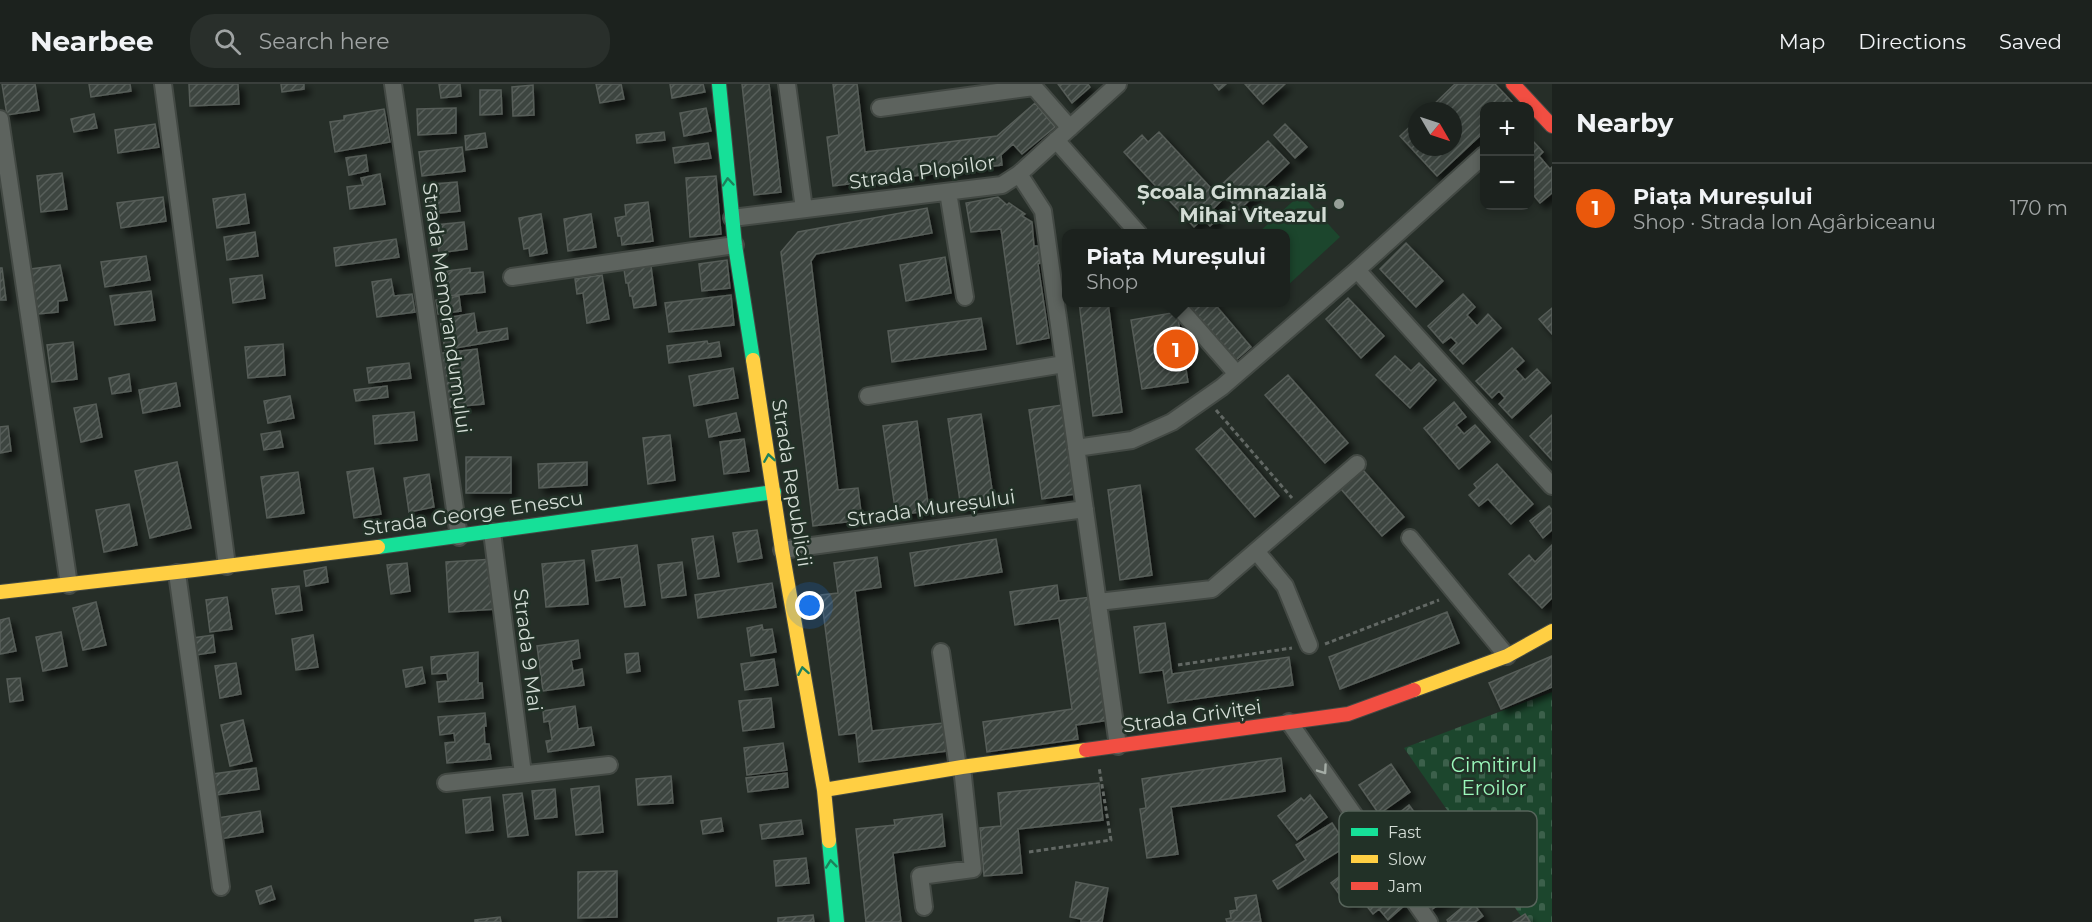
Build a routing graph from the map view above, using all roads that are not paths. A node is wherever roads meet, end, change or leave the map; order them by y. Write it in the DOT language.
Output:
graph roads {
  1 [pos="163,84"];
  2 [pos="393,84"];
  3 [pos="719,84"];
  4 [pos="787,84"];
  5 [pos="1118,84"];
  6 [pos="1514,84"];
  7 [pos="979,89"];
  8 [pos="1527,102"];
  9 [pos="880,108"];
  10 [pos="1534,112"];
  11 [pos="0,120"];
  12 [pos="1552,126"];
  13 [pos="1070,128"];
  14 [pos="1056,140"];
  15 [pos="1484,156"];
  16 [pos="1019,174"];
  17 [pos="948,192"];
  18 [pos="804,209"];
  19 [pos="732,218"];
  20 [pos="1135,229"];
  21 [pos="735,245"];
  22 [pos="1357,270"];
  23 [pos="512,277"];
  24 [pos="965,297"];
  25 [pos="1178,307"];
  26 [pos="1064,364"];
  27 [pos="1237,374"];
  28 [pos="868,396"];
  29 [pos="1076,448"];
  30 [pos="1357,464"];
  31 [pos="1552,486"];
  32 [pos="774,492"];
  33 [pos="1086,509"];
  34 [pos="492,532"];
  35 [pos="459,537"];
  36 [pos="1410,538"];
  37 [pos="783,550"];
  38 [pos="1256,551"];
  39 [pos="227,566"];
  40 [pos="177,573"];
  41 [pos="69,585"];
  42 [pos="0,592"];
  43 [pos="1098,602"];
  44 [pos="1552,631"];
  45 [pos="1309,645"];
  46 [pos="941,652"];
  47 [pos="1507,656"];
  48 [pos="1290,722"];
  49 [pos="1118,746"];
  50 [pos="609,765"];
  51 [pos="960,768"];
  52 [pos="523,774"];
  53 [pos="446,783"];
  54 [pos="824,790"];
  55 [pos="1352,811"];
  56 [pos="221,888"];
  57 [pos="924,907"];
  58 [pos="1419,907"];
  59 [pos="837,922"];
  60 [pos="1429,922"];
  1 -- 39 [label="street"];
  2 -- 35 [label="street, Strada Memorandumului"];
  19 -- 3 [label="street, Strada Republicii, one-way"];
  4 -- 18 [label="street"];
  5 -- 13 [label="street, Strada Plopilor"];
  6 -- 8 [label="street"];
  7 -- 9 [label="street"];
  7 -- 13 [label="street"];
  10 -- 12 [label="street"];
  11 -- 41 [label="street"];
  13 -- 14 [label="street, Strada Plopilor"];
  14 -- 16 [label="street, Strada Plopilor"];
  14 -- 20 [label="street"];
  15 -- 22 [label="street"];
  16 -- 17 [label="street, Strada Plopilor"];
  16 -- 26 [label="street"];
  17 -- 18 [label="street, Strada Plopilor"];
  17 -- 24 [label="street"];
  18 -- 19 [label="street, Strada Plopilor"];
  19 -- 21 [label="street, Strada Republicii"];
  21 -- 23 [label="street"];
  32 -- 21 [label="street, Strada Republicii, one-way"];
  22 -- 27 [label="street"];
  22 -- 31 [label="street"];
  25 -- 27 [label="street"];
  26 -- 28 [label="street"];
  26 -- 29 [label="street"];
  27 -- 29 [label="street"];
  29 -- 33 [label="street"];
  30 -- 38 [label="street"];
  32 -- 34 [label="street, Strada George Enescu"];
  32 -- 37 [label="street, Strada Republicii"];
  33 -- 37 [label="street, Strada Mureșului"];
  33 -- 43 [label="street"];
  34 -- 35 [label="street, Strada George Enescu"];
  34 -- 52 [label="street, Strada 9 Mai"];
  35 -- 39 [label="street, Strada George Enescu"];
  36 -- 47 [label="street"];
  54 -- 37 [label="street, Strada Republicii, one-way"];
  38 -- 43 [label="street"];
  38 -- 45 [label="street"];
  39 -- 40 [label="street, Strada George Enescu"];
  40 -- 41 [label="street, Strada George Enescu"];
  40 -- 56 [label="street"];
  41 -- 42 [label="street, Strada George Enescu"];
  43 -- 49 [label="street"];
  44 -- 47 [label="street, Strada Griviței"];
  46 -- 51 [label="street"];
  47 -- 48 [label="street, Strada Griviței"];
  48 -- 49 [label="street, Strada Griviței"];
  48 -- 55 [label="street, one-way"];
  49 -- 51 [label="street, Strada Griviței"];
  50 -- 52 [label="street"];
  51 -- 54 [label="street, Strada Griviței"];
  51 -- 57 [label="street"];
  52 -- 53 [label="street"];
  59 -- 54 [label="street, Strada Republicii, one-way"];
  58 -- 60 [label="street, one-way"];
}
